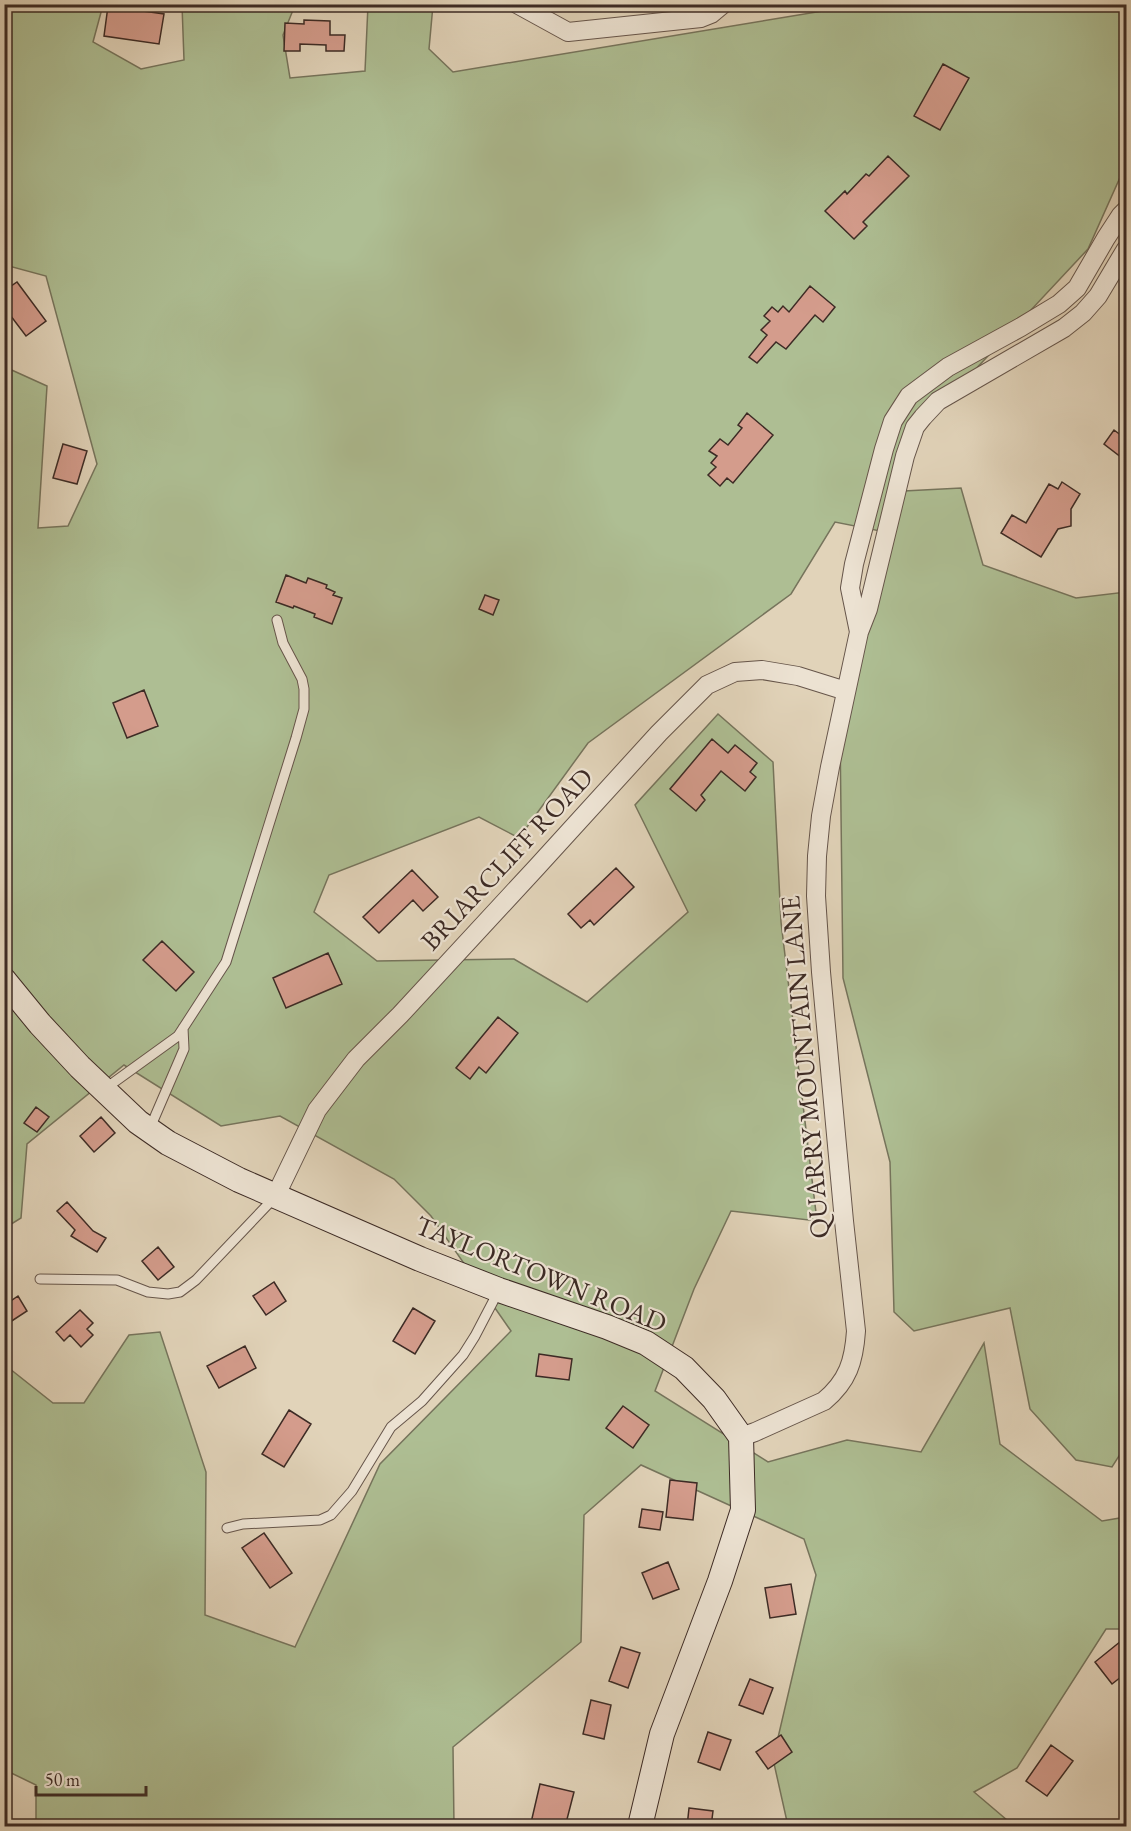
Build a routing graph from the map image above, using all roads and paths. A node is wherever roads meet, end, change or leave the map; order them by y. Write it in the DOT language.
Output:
graph roads {
  1 [pos="517,4"];
  2 [pos="723,4"];
  3 [pos="1126,210"];
  4 [pos="1126,249"];
  5 [pos="1036,318"];
  6 [pos="1048,338"];
  7 [pos="887,439"];
  8 [pos="909,444"];
  9 [pos="277,620"];
  10 [pos="859,632"];
  11 [pos="846,691"];
  12 [pos="4,980"];
  13 [pos="183,1028"];
  14 [pos="104,1089"];
  15 [pos="150,1130"];
  16 [pos="276,1195"];
  17 [pos="40,1279"];
  18 [pos="499,1290"];
  19 [pos="741,1437"];
  20 [pos="227,1528"];
  21 [pos="640,1827"];
  1 -- 2 [label="street"];
  3 -- 5 [label="street, QUARRY MOUNTAIN LANE"];
  4 -- 6 [label="street, QUARRY MOUNTAIN LANE"];
  5 -- 6 [label="street"];
  5 -- 7 [label="street, QUARRY MOUNTAIN LANE"];
  6 -- 8 [label="street, QUARRY MOUNTAIN LANE"];
  7 -- 8 [label="street"];
  7 -- 10 [label="street, QUARRY MOUNTAIN LANE"];
  8 -- 10 [label="street, QUARRY MOUNTAIN LANE"];
  9 -- 13 [label="lane"];
  10 -- 11 [label="street, QUARRY MOUNTAIN LANE"];
  11 -- 16 [label="street, BRIARCLIFF ROAD"];
  11 -- 19 [label="street, QUARRY MOUNTAIN LANE"];
  12 -- 14 [label="street, TAYLORTOWN ROAD"];
  13 -- 14 [label="lane"];
  13 -- 15 [label="lane"];
  14 -- 15 [label="street, TAYLORTOWN ROAD"];
  15 -- 16 [label="street, TAYLORTOWN ROAD"];
  16 -- 17 [label="lane"];
  16 -- 18 [label="street, TAYLORTOWN ROAD"];
  18 -- 19 [label="street, TAYLORTOWN ROAD"];
  18 -- 20 [label="lane"];
  19 -- 21 [label="street"];
}
